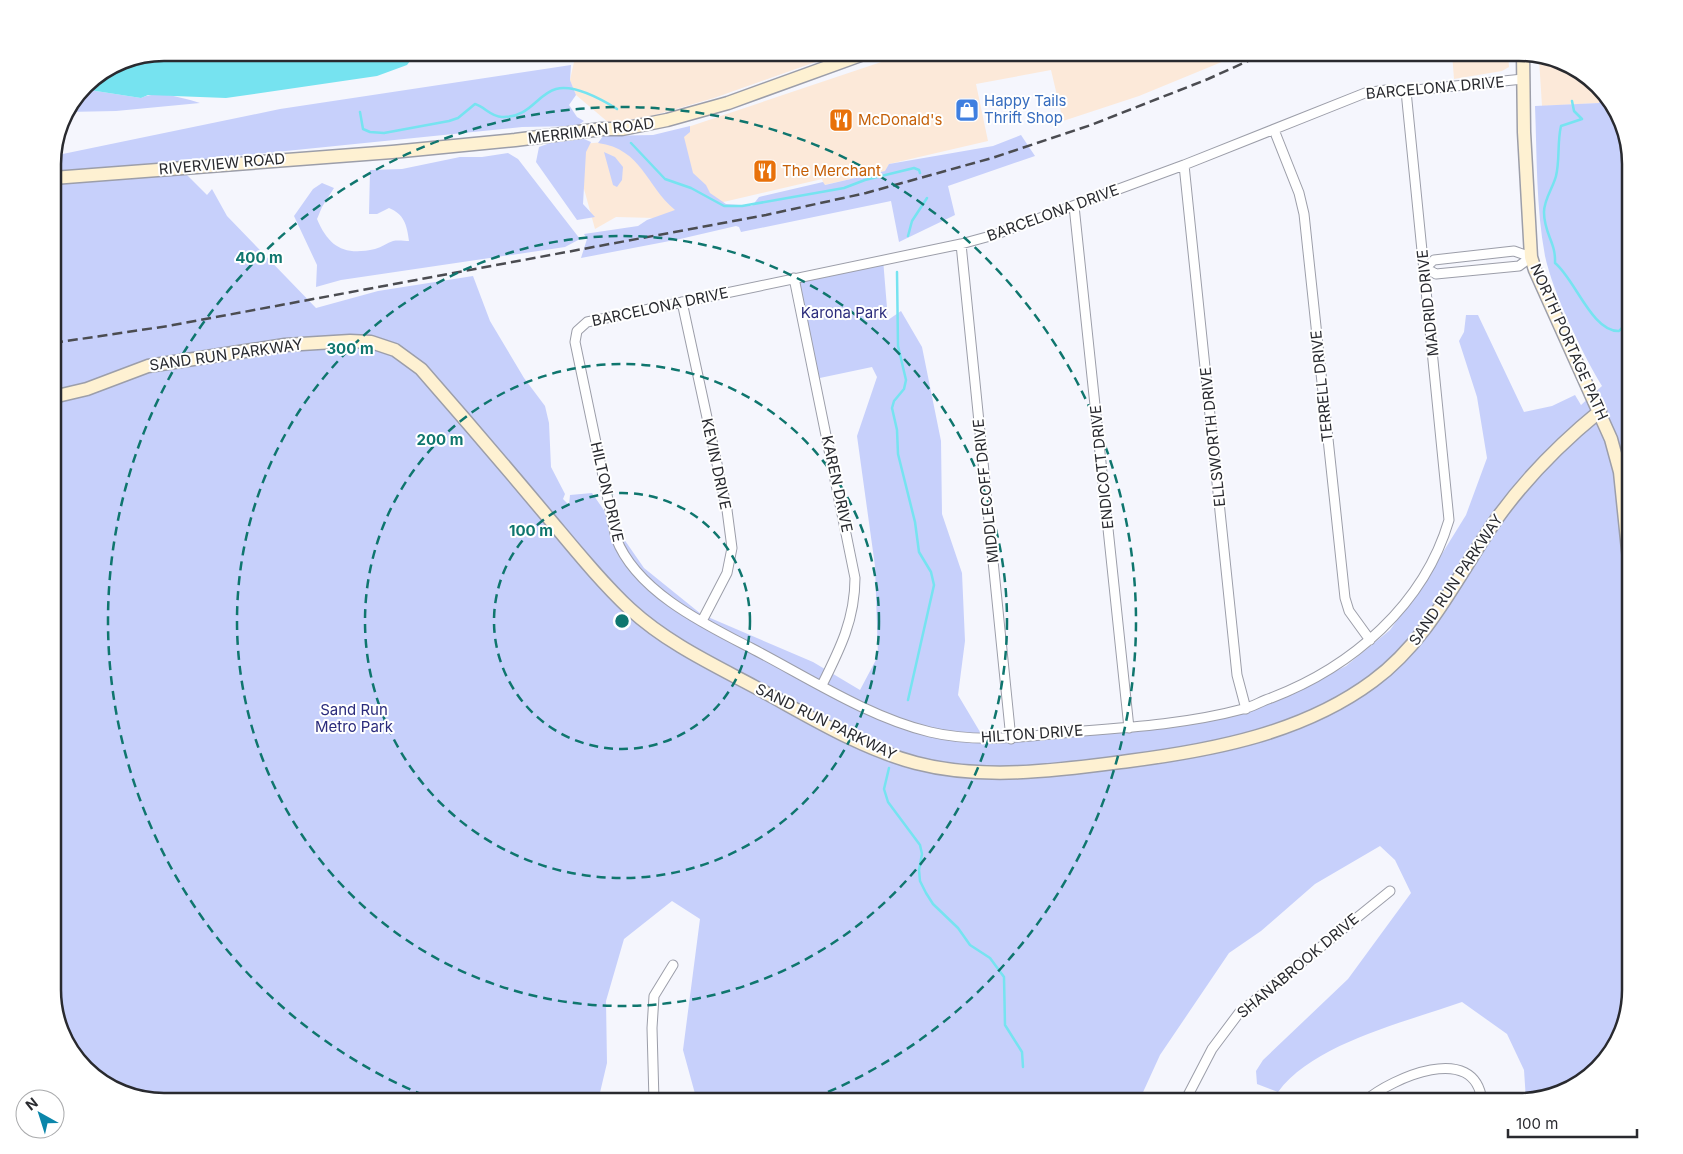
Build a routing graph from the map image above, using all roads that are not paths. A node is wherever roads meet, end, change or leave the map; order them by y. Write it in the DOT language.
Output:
graph roads {
  1 [pos="844,61"];
  2 [pos="1523,61"];
  3 [pos="1523,79"];
  4 [pos="1406,91"];
  5 [pos="1274,130"];
  6 [pos="392,152"];
  7 [pos="1184,165"];
  8 [pos="61,177"];
  9 [pos="1074,206"];
  10 [pos="961,244"];
  11 [pos="1531,257"];
  12 [pos="1424,268"];
  13 [pos="794,278"];
  14 [pos="682,302"];
  15 [pos="577,331"];
  16 [pos="61,395"];
  17 [pos="1600,411"];
  18 [pos="1622,495"];
  19 [pos="1449,514"];
  20 [pos="702,621"];
  21 [pos="1370,640"];
  22 [pos="822,685"];
  23 [pos="1246,709"];
  24 [pos="1129,728"];
  25 [pos="1011,739"];
  26 [pos="1390,891"];
  27 [pos="673,965"];
  28 [pos="654,1093"];
  29 [pos="1190,1093"];
  30 [pos="1376,1093"];
  31 [pos="1480,1093"];
  1 -- 6 [label="street, MERRIMAN ROAD"];
  2 -- 3 [label="street, NORTH PORTAGE PATH"];
  3 -- 4 [label="street, BARCELONA DRIVE"];
  3 -- 11 [label="street, NORTH PORTAGE PATH"];
  4 -- 5 [label="street, BARCELONA DRIVE"];
  4 -- 12 [label="street, MADRID DRIVE"];
  5 -- 7 [label="street, BARCELONA DRIVE"];
  5 -- 21 [label="street, TERRELL DRIVE"];
  6 -- 8 [label="street, RIVERVIEW ROAD"];
  7 -- 9 [label="street, BARCELONA DRIVE"];
  7 -- 23 [label="street, ELLSWORTH DRIVE"];
  9 -- 10 [label="street, BARCELONA DRIVE"];
  9 -- 24 [label="street, ENDICOTT DRIVE"];
  10 -- 13 [label="street, BARCELONA DRIVE"];
  10 -- 25 [label="street, MIDDLECOFF DRIVE"];
  11 -- 12 [label="street"];
  11 -- 12 [label="street"];
  11 -- 17 [label="street, NORTH PORTAGE PATH"];
  12 -- 19 [label="street, MADRID DRIVE"];
  13 -- 14 [label="street, BARCELONA DRIVE"];
  13 -- 22 [label="street, KAREN DRIVE"];
  14 -- 15 [label="street, BARCELONA DRIVE"];
  14 -- 20 [label="street, KEVIN DRIVE"];
  15 -- 20 [label="street, HILTON DRIVE"];
  16 -- 17 [label="street, SAND RUN PARKWAY"];
  17 -- 18 [label="street, NORTH PORTAGE PATH"];
  19 -- 21 [label="street, HILTON DRIVE"];
  20 -- 22 [label="street, HILTON DRIVE"];
  21 -- 23 [label="street, HILTON DRIVE"];
  22 -- 25 [label="street, HILTON DRIVE"];
  23 -- 24 [label="street, HILTON DRIVE"];
  24 -- 25 [label="street, HILTON DRIVE"];
  26 -- 29 [label="street, SHANABROOK DRIVE"];
  27 -- 28 [label="street"];
  30 -- 31 [label="street"];
}
